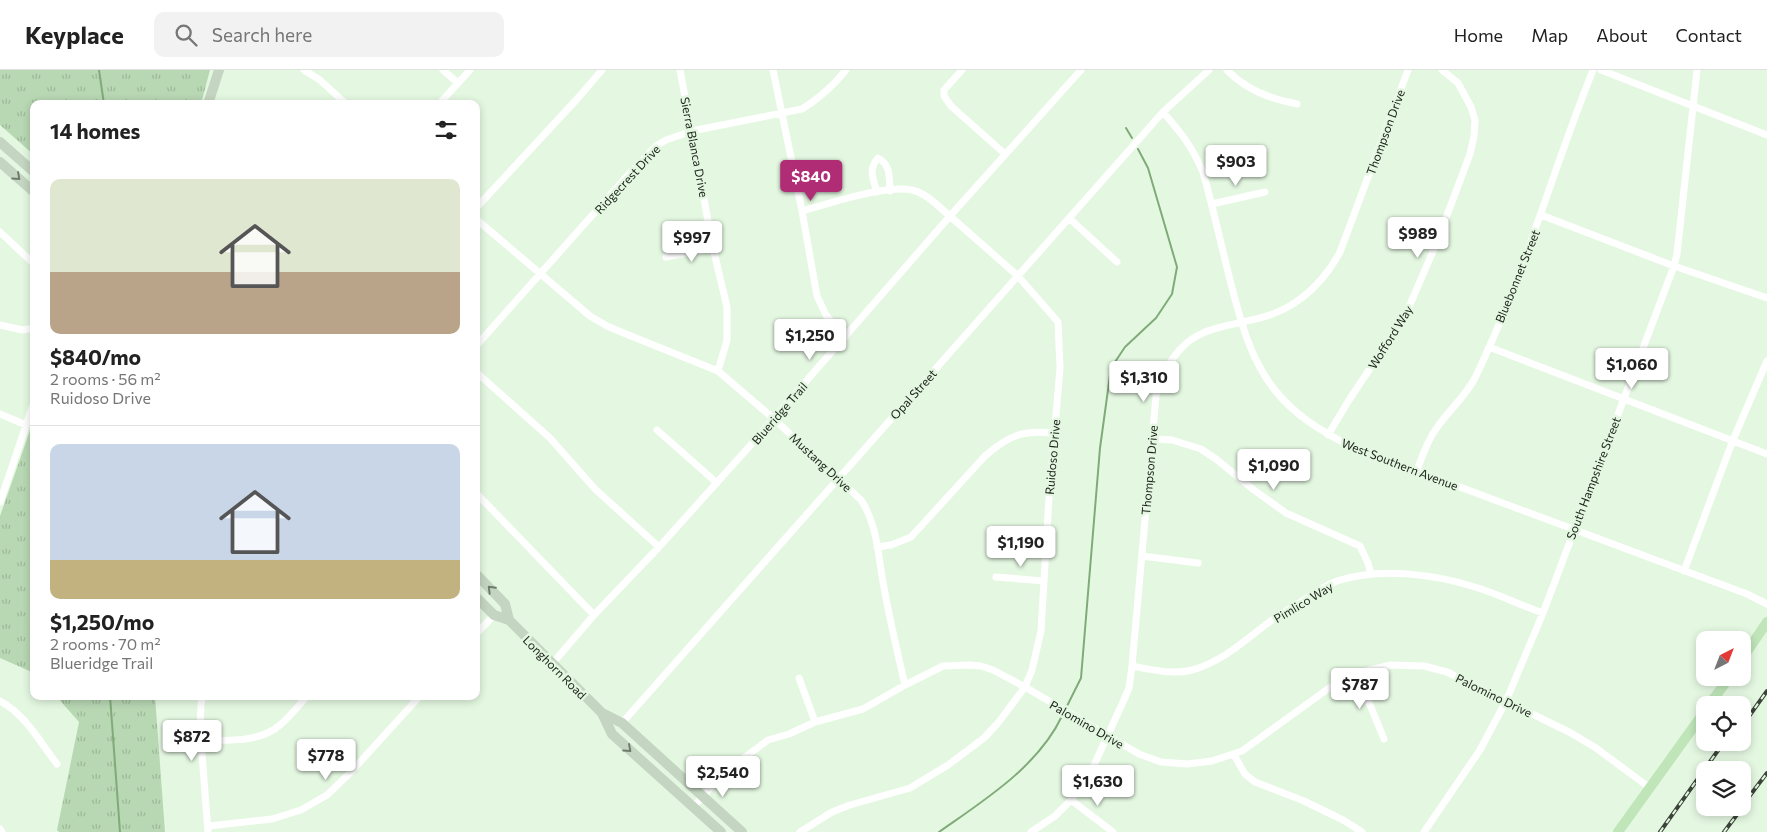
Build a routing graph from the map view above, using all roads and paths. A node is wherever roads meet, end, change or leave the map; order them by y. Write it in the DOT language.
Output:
graph roads {
  1 [pos="219,70"];
  2 [pos="304,70"];
  3 [pos="443,70"];
  4 [pos="470,70"];
  5 [pos="602,70"];
  6 [pos="680,70"];
  7 [pos="773,70"];
  8 [pos="846,70"];
  9 [pos="962,70"];
  10 [pos="1081,70"];
  11 [pos="1209,70"];
  12 [pos="1227,70"];
  13 [pos="1408,70"];
  14 [pos="1442,70"];
  15 [pos="1593,70"];
  16 [pos="1601,70"];
  17 [pos="1697,70"];
  18 [pos="458,83"];
  19 [pos="209,100"];
  20 [pos="342,100"];
  21 [pos="443,100"];
  22 [pos="1297,104"];
  23 [pos="1692,105"];
  24 [pos="1163,112"];
  25 [pos="781,113"];
  26 [pos="692,131"];
  27 [pos="1767,135"];
  28 [pos="0,142"];
  29 [pos="1005,154"];
  30 [pos="0,162"];
  31 [pos="30,168"];
  32 [pos="30,188"];
  33 [pos="890,190"];
  34 [pos="876,192"];
  35 [pos="1264,192"];
  36 [pos="480,204"];
  37 [pos="1212,204"];
  38 [pos="802,211"];
  39 [pos="1542,215"];
  40 [pos="950,216"];
  41 [pos="1069,218"];
  42 [pos="480,222"];
  43 [pos="0,232"];
  44 [pos="713,248"];
  45 [pos="666,257"];
  46 [pos="30,260"];
  47 [pos="1117,262"];
  48 [pos="1674,266"];
  49 [pos="541,275"];
  50 [pos="1018,276"];
  51 [pos="1767,298"];
  52 [pos="1242,324"];
  53 [pos="0,325"];
  54 [pos="30,329"];
  55 [pos="846,336"];
  56 [pos="480,342"];
  57 [pos="1488,347"];
  58 [pos="1767,361"];
  59 [pos="718,370"];
  60 [pos="480,376"];
  61 [pos="1623,398"];
  62 [pos="0,414"];
  63 [pos="30,414"];
  64 [pos="774,419"];
  65 [pos="26,425"];
  66 [pos="657,430"];
  67 [pos="1054,433"];
  68 [pos="1328,435"];
  69 [pos="1152,439"];
  70 [pos="1733,440"];
  71 [pos="1767,454"];
  72 [pos="1416,470"];
  73 [pos="838,479"];
  74 [pos="717,483"];
  75 [pos="480,497"];
  76 [pos="0,502"];
  77 [pos="1574,529"];
  78 [pos="659,547"];
  79 [pos="878,548"];
  80 [pos="1142,556"];
  81 [pos="1198,563"];
  82 [pos="1684,571"];
  83 [pos="1371,574"];
  84 [pos="996,577"];
  85 [pos="480,578"];
  86 [pos="1044,581"];
  87 [pos="480,601"];
  88 [pos="1767,604"];
  89 [pos="1542,614"];
  90 [pos="494,615"];
  91 [pos="594,615"];
  92 [pos="509,620"];
  93 [pos="1767,622"];
  94 [pos="480,630"];
  95 [pos="1751,645"];
  96 [pos="552,664"];
  97 [pos="1132,666"];
  98 [pos="1357,672"];
  99 [pos="799,678"];
  100 [pos="904,685"];
  101 [pos="1025,687"];
  102 [pos="202,700"];
  103 [pos="302,700"];
  104 [pos="416,700"];
  105 [pos="0,701"];
  106 [pos="1506,701"];
  107 [pos="602,713"];
  108 [pos="815,722"];
  109 [pos="622,723"];
  110 [pos="1696,724"];
  111 [pos="1107,736"];
  112 [pos="1384,740"];
  113 [pos="202,741"];
  114 [pos="1234,755"];
  115 [pos="57,764"];
  116 [pos="1650,788"];
  117 [pos="703,798"];
  118 [pos="1070,800"];
  119 [pos="693,806"];
  120 [pos="0,829"];
  121 [pos="209,829"];
  122 [pos="2,832"];
  123 [pos="721,832"];
  124 [pos="742,832"];
  125 [pos="800,832"];
  126 [pos="1031,832"];
  127 [pos="1113,832"];
  128 [pos="1362,832"];
  129 [pos="1424,832"];
  130 [pos="1618,832"];
  1 -- 19 [label="main road"];
  2 -- 20 [label="street"];
  3 -- 18 [label="street"];
  4 -- 18 [label="street"];
  5 -- 36 [label="street"];
  6 -- 26 [label="street, Sierra Blanca Drive"];
  7 -- 25 [label="street"];
  8 -- 25 [label="street, Ridgecrest Drive"];
  9 -- 29 [label="street"];
  10 -- 29 [label="street, Blueridge Trail"];
  11 -- 24 [label="street, Opal Street"];
  12 -- 22 [label="street"];
  13 -- 52 [label="street, Thompson Drive"];
  14 -- 68 [label="street, Wofford Way"];
  15 -- 39 [label="street, Bluebonnet Street"];
  16 -- 23 [label="street"];
  17 -- 23 [label="street, South Hampshire Street"];
  18 -- 21 [label="street"];
  23 -- 27 [label="street"];
  23 -- 48 [label="street, South Hampshire Street"];
  24 -- 37 [label="street, West Southern Avenue"];
  24 -- 41 [label="street, Opal Street"];
  25 -- 26 [label="street, Ridgecrest Drive"];
  25 -- 38 [label="street"];
  26 -- 44 [label="street, Sierra Blanca Drive"];
  26 -- 49 [label="street, Ridgecrest Drive"];
  28 -- 31 [label="main road"];
  29 -- 40 [label="street, Blueridge Trail"];
  30 -- 32 [label="main road, one-way"];
  33 -- 34 [label="street, Ruidoso Drive"];
  33 -- 34 [label="street"];
  33 -- 40 [label="street, Ruidoso Drive"];
  34 -- 38 [label="street, Ruidoso Drive"];
  35 -- 37 [label="street"];
  37 -- 52 [label="street, West Southern Avenue"];
  38 -- 55 [label="street"];
  39 -- 48 [label="street"];
  39 -- 57 [label="street, Bluebonnet Street"];
  40 -- 50 [label="street, Ruidoso Drive"];
  40 -- 55 [label="street, Blueridge Trail"];
  41 -- 47 [label="street"];
  41 -- 50 [label="street, Opal Street"];
  42 -- 49 [label="street, Mustang Drive"];
  43 -- 46 [label="street"];
  44 -- 45 [label="street"];
  44 -- 59 [label="street, Sierra Blanca Drive"];
  48 -- 51 [label="street"];
  48 -- 61 [label="street, South Hampshire Street"];
  49 -- 56 [label="street, Ridgecrest Drive"];
  49 -- 59 [label="street, Mustang Drive"];
  50 -- 67 [label="street, Ruidoso Drive"];
  50 -- 73 [label="street, Opal Street"];
  52 -- 68 [label="street, West Southern Avenue"];
  52 -- 69 [label="street, Thompson Drive"];
  53 -- 54 [label="street"];
  55 -- 64 [label="street, Blueridge Trail"];
  57 -- 61 [label="street"];
  57 -- 72 [label="street, Bluebonnet Street"];
  58 -- 70 [label="street"];
  59 -- 64 [label="street, Mustang Drive"];
  60 -- 78 [label="street"];
  61 -- 70 [label="street"];
  61 -- 77 [label="street, South Hampshire Street"];
  62 -- 65 [label="street"];
  63 -- 65 [label="street"];
  64 -- 73 [label="street, Mustang Drive"];
  64 -- 74 [label="street, Blueridge Trail"];
  65 -- 76 [label="street"];
  66 -- 74 [label="street"];
  67 -- 79 [label="street"];
  67 -- 86 [label="street, Ruidoso Drive"];
  68 -- 72 [label="street, West Southern Avenue"];
  69 -- 80 [label="street, Thompson Drive"];
  69 -- 83 [label="street"];
  70 -- 71 [label="street"];
  70 -- 82 [label="street"];
  72 -- 77 [label="street, West Southern Avenue"];
  73 -- 79 [label="street, Mustang Drive"];
  73 -- 109 [label="street, Opal Street"];
  74 -- 78 [label="street, Blueridge Trail"];
  75 -- 91 [label="street"];
  77 -- 82 [label="street, West Southern Avenue"];
  77 -- 89 [label="street, South Hampshire Street"];
  78 -- 91 [label="street, Blueridge Trail"];
  79 -- 100 [label="street, Mustang Drive"];
  80 -- 81 [label="street"];
  80 -- 97 [label="street, Thompson Drive"];
  82 -- 88 [label="street, West Southern Avenue"];
  83 -- 89 [label="street, Pimlico Way"];
  83 -- 97 [label="street, Pimlico Way"];
  84 -- 86 [label="street"];
  92 -- 85 [label="main road, Longhorn Road, one-way"];
  86 -- 101 [label="street, Ruidoso Drive"];
  87 -- 90 [label="main road, Longhorn Road"];
  89 -- 106 [label="street, South Hampshire Street"];
  90 -- 92 [label="main road, Longhorn Road"];
  90 -- 94 [label="street"];
  91 -- 96 [label="street, Blueridge Trail"];
  92 -- 96 [label="main road, Longhorn Road"];
  93 -- 95 [label="main road"];
  96 -- 107 [label="main road, Longhorn Road"];
  97 -- 111 [label="street, Thompson Drive"];
  98 -- 106 [label="street, Palomino Drive"];
  98 -- 112 [label="street"];
  98 -- 114 [label="street, Palomino Drive"];
  99 -- 108 [label="street"];
  100 -- 101 [label="street, Palomino Drive"];
  100 -- 108 [label="street, Palomino Drive"];
  101 -- 111 [label="street, Palomino Drive"];
  101 -- 125 [label="street, Ruidoso Drive"];
  102 -- 113 [label="street"];
  103 -- 113 [label="street"];
  104 -- 121 [label="street"];
  105 -- 115 [label="street"];
  106 -- 116 [label="street, Palomino Drive"];
  106 -- 129 [label="street, South Hampshire Street"];
  107 -- 109 [label="main road, Longhorn Road"];
  107 -- 119 [label="main road, Longhorn Road, one-way"];
  108 -- 117 [label="street, Palomino Drive"];
  109 -- 117 [label="main road, Longhorn Road"];
  110 -- 116 [label="main road"];
  111 -- 114 [label="street, Palomino Drive"];
  111 -- 118 [label="street, Thompson Drive"];
  113 -- 121 [label="street"];
  114 -- 128 [label="street"];
  116 -- 130 [label="main road"];
  117 -- 119 [label="street, Palomino Drive"];
  117 -- 124 [label="main road, Longhorn Road"];
  118 -- 126 [label="street, Thompson Drive"];
  118 -- 127 [label="street"];
  119 -- 123 [label="main road, Longhorn Road"];
  120 -- 122 [label="street"];
}
